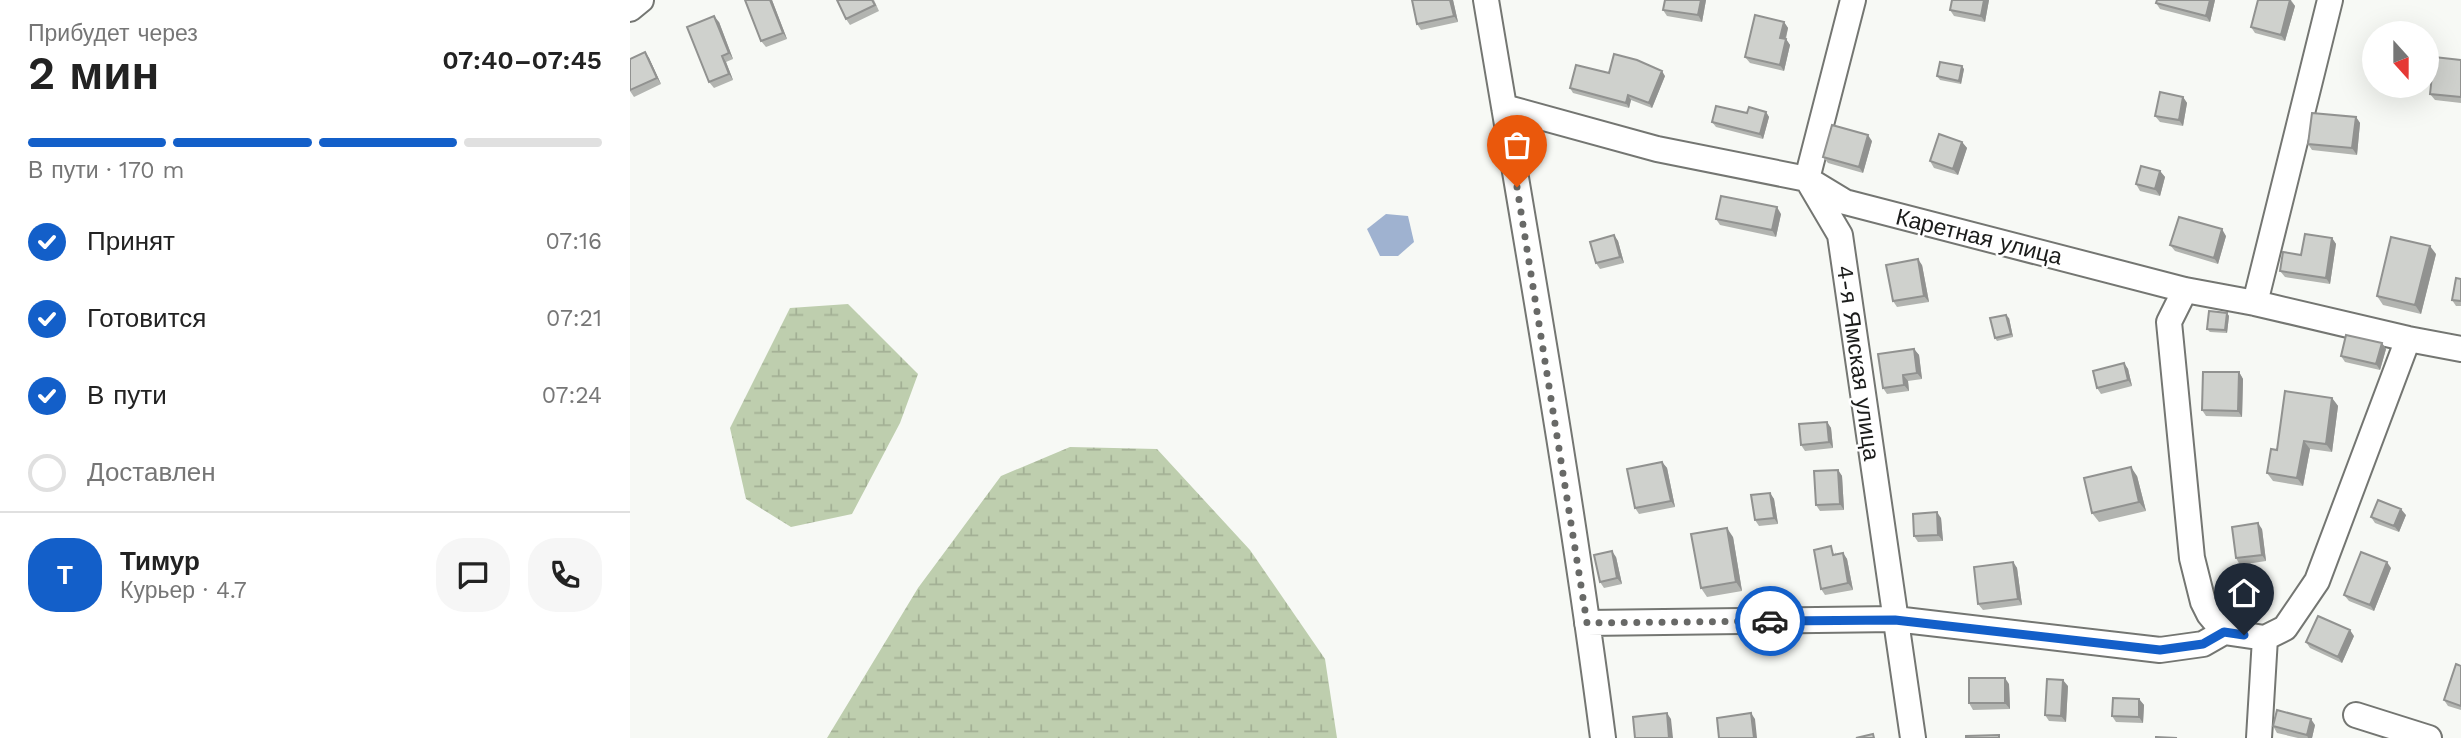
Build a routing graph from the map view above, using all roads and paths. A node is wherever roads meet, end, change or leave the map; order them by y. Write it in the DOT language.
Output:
graph roads {
  1 [pos="641,0"];
  2 [pos="1486,0"];
  3 [pos="1853,0"];
  4 [pos="2330,0"];
  5 [pos="630,9"];
  6 [pos="1504,107"];
  7 [pos="1807,179"];
  8 [pos="2185,290"];
  9 [pos="2255,303"];
  10 [pos="2408,339"];
  11 [pos="2461,349"];
  12 [pos="1895,620"];
  13 [pos="1587,623"];
  14 [pos="2224,632"];
  15 [pos="2265,638"];
  16 [pos="2356,715"];
  17 [pos="1603,738"];
  18 [pos="1913,738"];
  19 [pos="2259,738"];
  20 [pos="2428,738"];
  1 -- 5 [label="street"];
  2 -- 6 [label="street"];
  3 -- 7 [label="street"];
  4 -- 9 [label="street"];
  6 -- 7 [label="street, Каретная улица"];
  6 -- 13 [label="street"];
  7 -- 8 [label="street, Каретная улица"];
  7 -- 12 [label="street, 4-я Ямская улица"];
  8 -- 9 [label="street, Каретная улица"];
  8 -- 14 [label="street"];
  9 -- 10 [label="street, Каретная улица"];
  10 -- 11 [label="street, Каретная улица"];
  10 -- 15 [label="street"];
  12 -- 13 [label="street"];
  12 -- 14 [label="street"];
  12 -- 18 [label="street, 4-я Ямская улица"];
  13 -- 17 [label="street"];
  14 -- 15 [label="street"];
  15 -- 19 [label="street"];
  16 -- 20 [label="street"];
}
